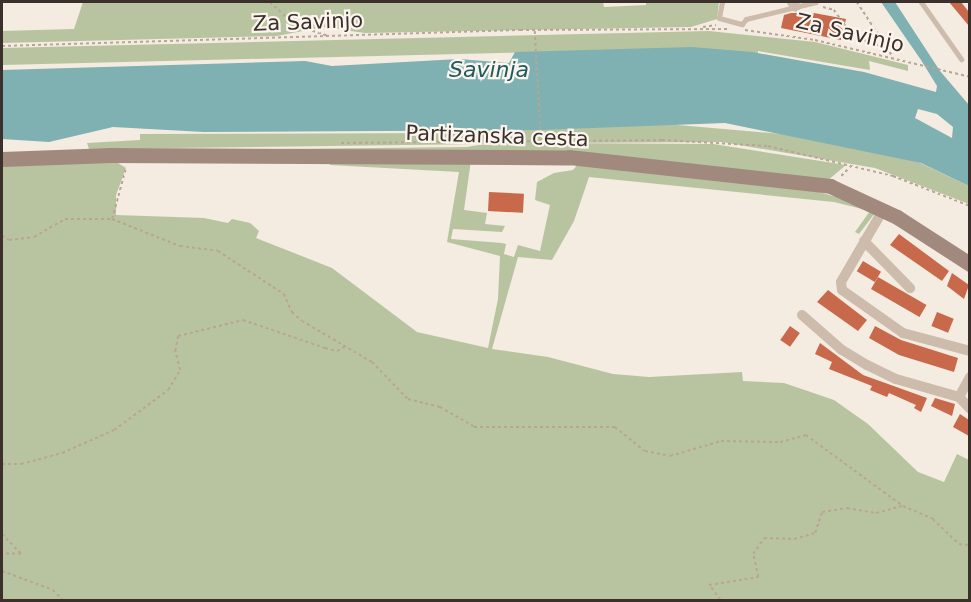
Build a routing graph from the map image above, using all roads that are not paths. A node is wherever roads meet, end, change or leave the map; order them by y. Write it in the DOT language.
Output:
graph roads {
  1 [pos="722,2"];
  2 [pos="816,2"];
  3 [pos="921,2"];
  4 [pos="794,4"];
  5 [pos="961,59"];
  6 [pos="2,159"];
  7 [pos="883,210"];
  8 [pos="864,241"];
  9 [pos="969,264"];
  10 [pos="910,288"];
  11 [pos="802,315"];
  12 [pos="969,351"];
  13 [pos="969,377"];
  14 [pos="959,397"];
  15 [pos="969,409"];
  1 -- 4 [label="lane"];
  2 -- 4 [label="lane"];
  3 -- 5 [label="lane"];
  6 -- 7 [label="street, Partizanska cesta"];
  7 -- 8 [label="street"];
  7 -- 9 [label="street, Partizanska cesta"];
  8 -- 10 [label="street"];
  8 -- 12 [label="street"];
  11 -- 14 [label="street"];
  13 -- 14 [label="street"];
  14 -- 15 [label="street"];
}
